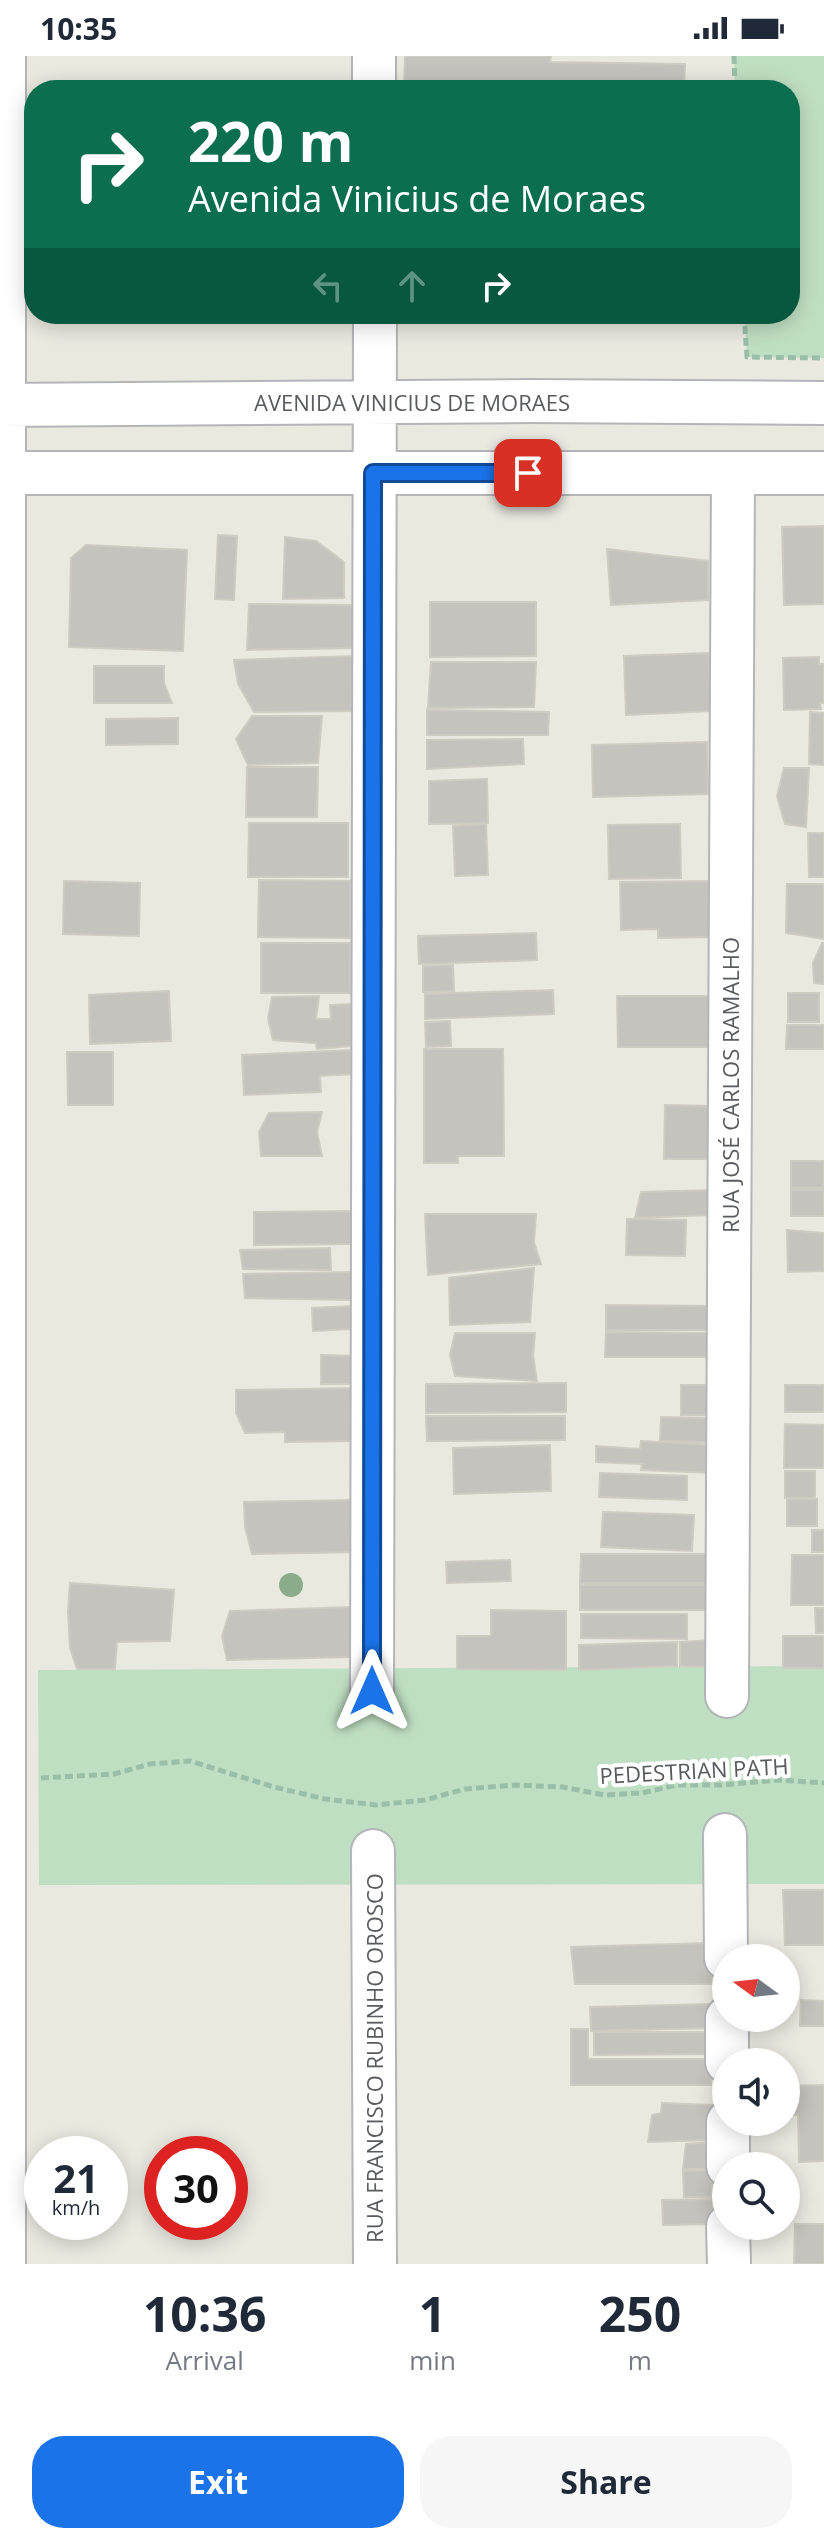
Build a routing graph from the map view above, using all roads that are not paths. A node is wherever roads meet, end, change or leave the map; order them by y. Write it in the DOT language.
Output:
graph roads {
  1 [pos="4,56"];
  2 [pos="374,56"];
  3 [pos="374,80"];
  4 [pos="375,324"];
  5 [pos="375,402"];
  6 [pos="824,403"];
  7 [pos="2,405"];
  8 [pos="2,473"];
  9 [pos="373,473"];
  10 [pos="733,473"];
  11 [pos="824,473"];
  12 [pos="372,1691"];
  13 [pos="727,1696"];
  14 [pos="725,1835"];
  15 [pos="373,1851"];
  16 [pos="726,1944"];
  17 [pos="728,2240"];
  18 [pos="4,2264"];
  19 [pos="375,2264"];
  20 [pos="729,2264"];
  1 -- 7 [label="street"];
  2 -- 3 [label="street"];
  4 -- 5 [label="street"];
  5 -- 6 [label="street, AVENIDA VINICIUS DE MORAES"];
  5 -- 7 [label="street, AVENIDA VINICIUS DE MORAES"];
  5 -- 9 [label="street"];
  7 -- 8 [label="street"];
  8 -- 9 [label="street"];
  8 -- 18 [label="street"];
  9 -- 10 [label="street"];
  9 -- 12 [label="street"];
  10 -- 11 [label="street"];
  10 -- 13 [label="street, RUA JOSÉ CARLOS RAMALHO"];
  14 -- 16 [label="street"];
  15 -- 19 [label="street, RUA FRANCISCO RUBINHO OROSCO"];
  17 -- 20 [label="street"];
}
